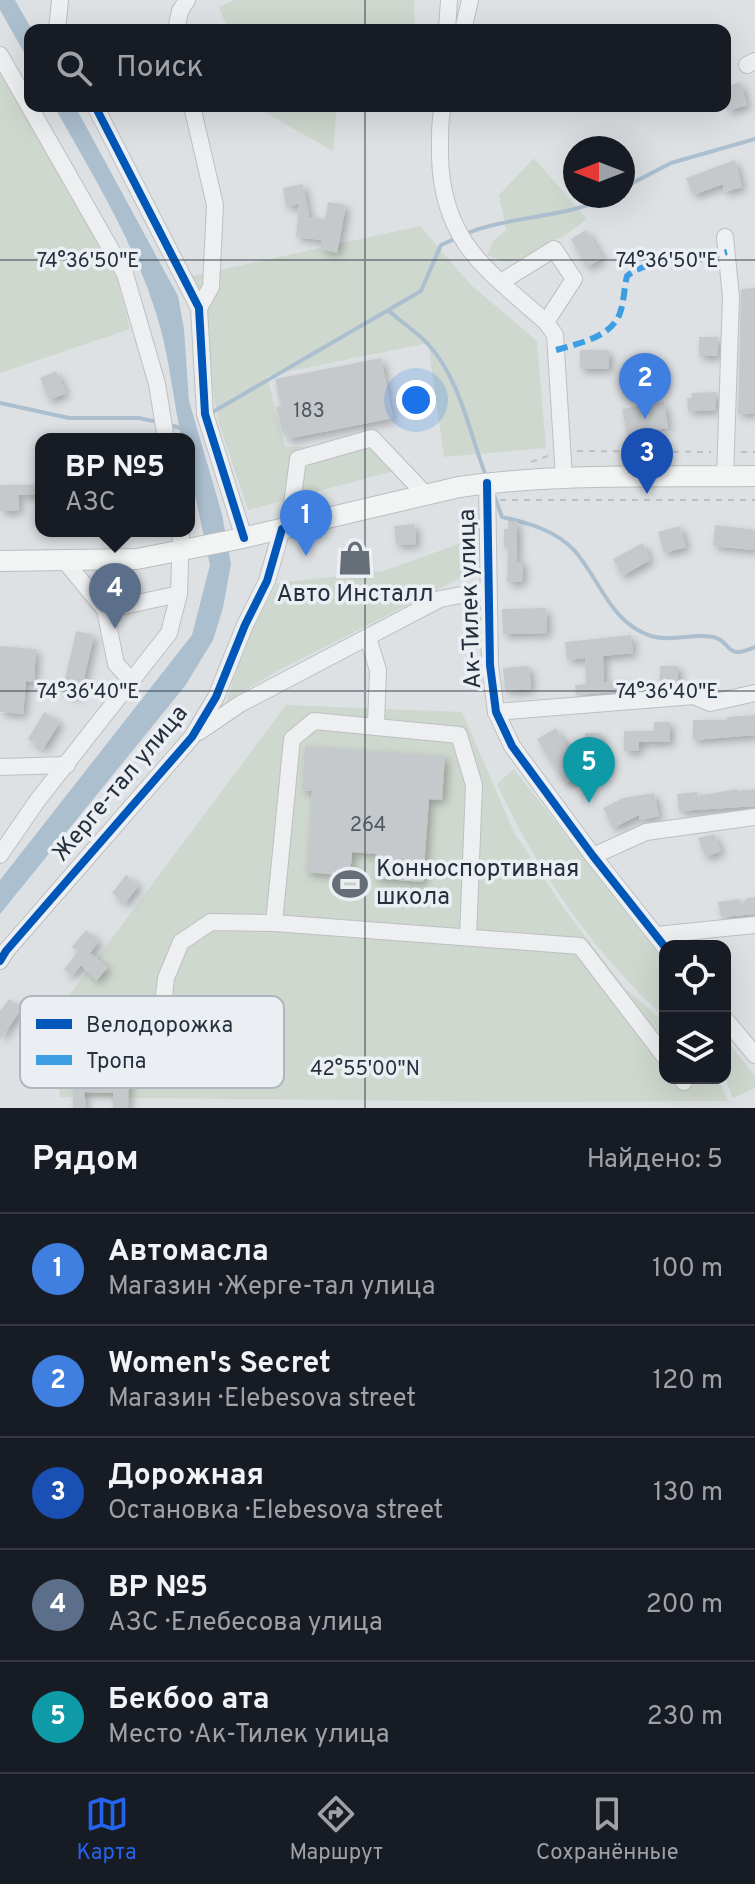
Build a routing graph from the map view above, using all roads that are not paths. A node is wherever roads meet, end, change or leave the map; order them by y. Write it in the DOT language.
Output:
graph roads {
  1 [pos="60,0"];
  2 [pos="187,0"];
  3 [pos="449,0"];
  4 [pos="470,0"];
  5 [pos="58,24"];
  6 [pos="177,24"];
  7 [pos="447,24"];
  8 [pos="464,24"];
  9 [pos="0,55"];
  10 [pos="24,97"];
  11 [pos="33,112"];
  12 [pos="98,112"];
  13 [pos="193,112"];
  14 [pos="442,112"];
  15 [pos="725,237"];
  16 [pos="501,282"];
  17 [pos="199,308"];
  18 [pos="546,322"];
  19 [pos="165,433"];
  20 [pos="755,476"];
  21 [pos="725,477"];
  22 [pos="564,478"];
  23 [pos="487,483"];
  24 [pos="426,495"];
  25 [pos="285,528"];
  26 [pos="241,538"];
  27 [pos="183,544"];
  28 [pos="64,560"];
  29 [pos="0,561"];
  30 [pos="488,590"];
  31 [pos="179,594"];
  32 [pos="105,610"];
  33 [pos="368,638"];
  34 [pos="132,681"];
  35 [pos="755,693"];
  36 [pos="496,712"];
  37 [pos="376,725"];
  38 [pos="192,737"];
  39 [pos="67,765"];
  40 [pos="0,767"];
  41 [pos="755,817"];
  42 [pos="0,855"];
  43 [pos="593,856"];
  44 [pos="274,923"];
  45 [pos="755,925"];
  46 [pos="468,937"];
  47 [pos="659,940"];
  48 [pos="666,940"];
  49 [pos="0,961"];
  50 [pos="164,996"];
  51 [pos="731,1026"];
  52 [pos="755,1032"];
  53 [pos="738,1034"];
  54 [pos="659,1049"];
  55 [pos="755,1055"];
  1 -- 5 [label="street"];
  2 -- 6 [label="street"];
  3 -- 7 [label="street"];
  4 -- 8 [label="street"];
  9 -- 10 [label="street"];
  11 -- 19 [label="street"];
  12 -- 17 [label="street"];
  13 -- 17 [label="street"];
  14 -- 16 [label="street"];
  15 -- 21 [label="street"];
  16 -- 18 [label="street"];
  16 -- 18 [label="street"];
  17 -- 26 [label="street"];
  18 -- 22 [label="street"];
  20 -- 21 [label="main road"];
  21 -- 22 [label="main road"];
  22 -- 23 [label="main road"];
  23 -- 24 [label="main road"];
  23 -- 30 [label="street, Ак-Тилек улица"];
  24 -- 25 [label="main road"];
  24 -- 25 [label="street, Жерге-тал улица"];
  25 -- 26 [label="main road"];
  25 -- 38 [label="street, Жерге-тал улица"];
  26 -- 27 [label="main road"];
  27 -- 28 [label="main road"];
  27 -- 31 [label="street"];
  28 -- 29 [label="main road"];
  28 -- 32 [label="street"];
  30 -- 33 [label="street"];
  30 -- 36 [label="street, Ак-Тилек улица"];
  31 -- 32 [label="street"];
  31 -- 34 [label="street"];
  32 -- 34 [label="street"];
  33 -- 37 [label="street"];
  33 -- 38 [label="street"];
  34 -- 39 [label="street"];
  35 -- 36 [label="street"];
  36 -- 43 [label="street, Ак-Тилек улица"];
  37 -- 44 [label="street"];
  37 -- 46 [label="street"];
  38 -- 49 [label="street, Жерге-тал улица"];
  39 -- 40 [label="street"];
  39 -- 42 [label="street"];
  41 -- 43 [label="street"];
  43 -- 47 [label="street, Ак-Тилек улица"];
  44 -- 46 [label="street"];
  44 -- 50 [label="street"];
  45 -- 48 [label="street"];
  46 -- 54 [label="street"];
  51 -- 53 [label="street"];
  52 -- 53 [label="street"];
  53 -- 55 [label="street"];
}
